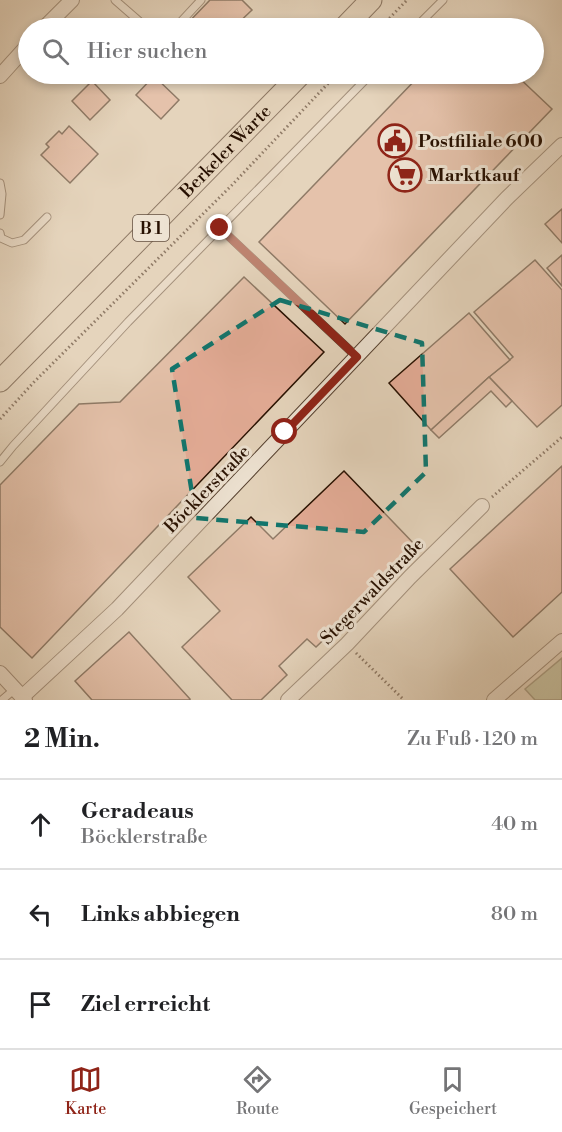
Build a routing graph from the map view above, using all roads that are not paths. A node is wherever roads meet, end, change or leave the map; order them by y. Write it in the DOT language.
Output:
graph roads {
  1 [pos="72,0"];
  2 [pos="115,0"];
  3 [pos="201,0"];
  4 [pos="371,0"];
  5 [pos="443,0"];
  6 [pos="54,18"];
  7 [pos="136,18"];
  8 [pos="184,18"];
  9 [pos="354,18"];
  10 [pos="425,18"];
  11 [pos="18,55"];
  12 [pos="2,70"];
  13 [pos="291,84"];
  14 [pos="361,84"];
  15 [pos="562,144"];
  16 [pos="0,183"];
  17 [pos="0,215"];
  18 [pos="47,217"];
  19 [pos="220,228"];
  20 [pos="0,233"];
  21 [pos="357,357"];
  22 [pos="0,381"];
  23 [pos="0,462"];
  24 [pos="482,506"];
  25 [pos="562,641"];
  26 [pos="0,673"];
  27 [pos="21,695"];
  28 [pos="2,700"];
  29 [pos="288,700"];
  30 [pos="494,700"];
  1 -- 6 [label="street"];
  2 -- 7 [label="lane"];
  3 -- 8 [label="lane"];
  4 -- 9 [label="main road"];
  5 -- 10 [label="lane"];
  11 -- 12 [label="street"];
  13 -- 22 [label="main road, Berkeler Warte / B 1"];
  14 -- 19 [label="lane"];
  15 -- 21 [label="street, Böcklerstraße"];
  16 -- 17 [label="lane"];
  18 -- 20 [label="lane"];
  19 -- 21 [label="lane"];
  19 -- 23 [label="lane"];
  21 -- 27 [label="street, Böcklerstraße"];
  24 -- 29 [label="street, Stegerwaldstraße"];
  25 -- 30 [label="street"];
  26 -- 27 [label="street"];
  27 -- 28 [label="lane"];
}
